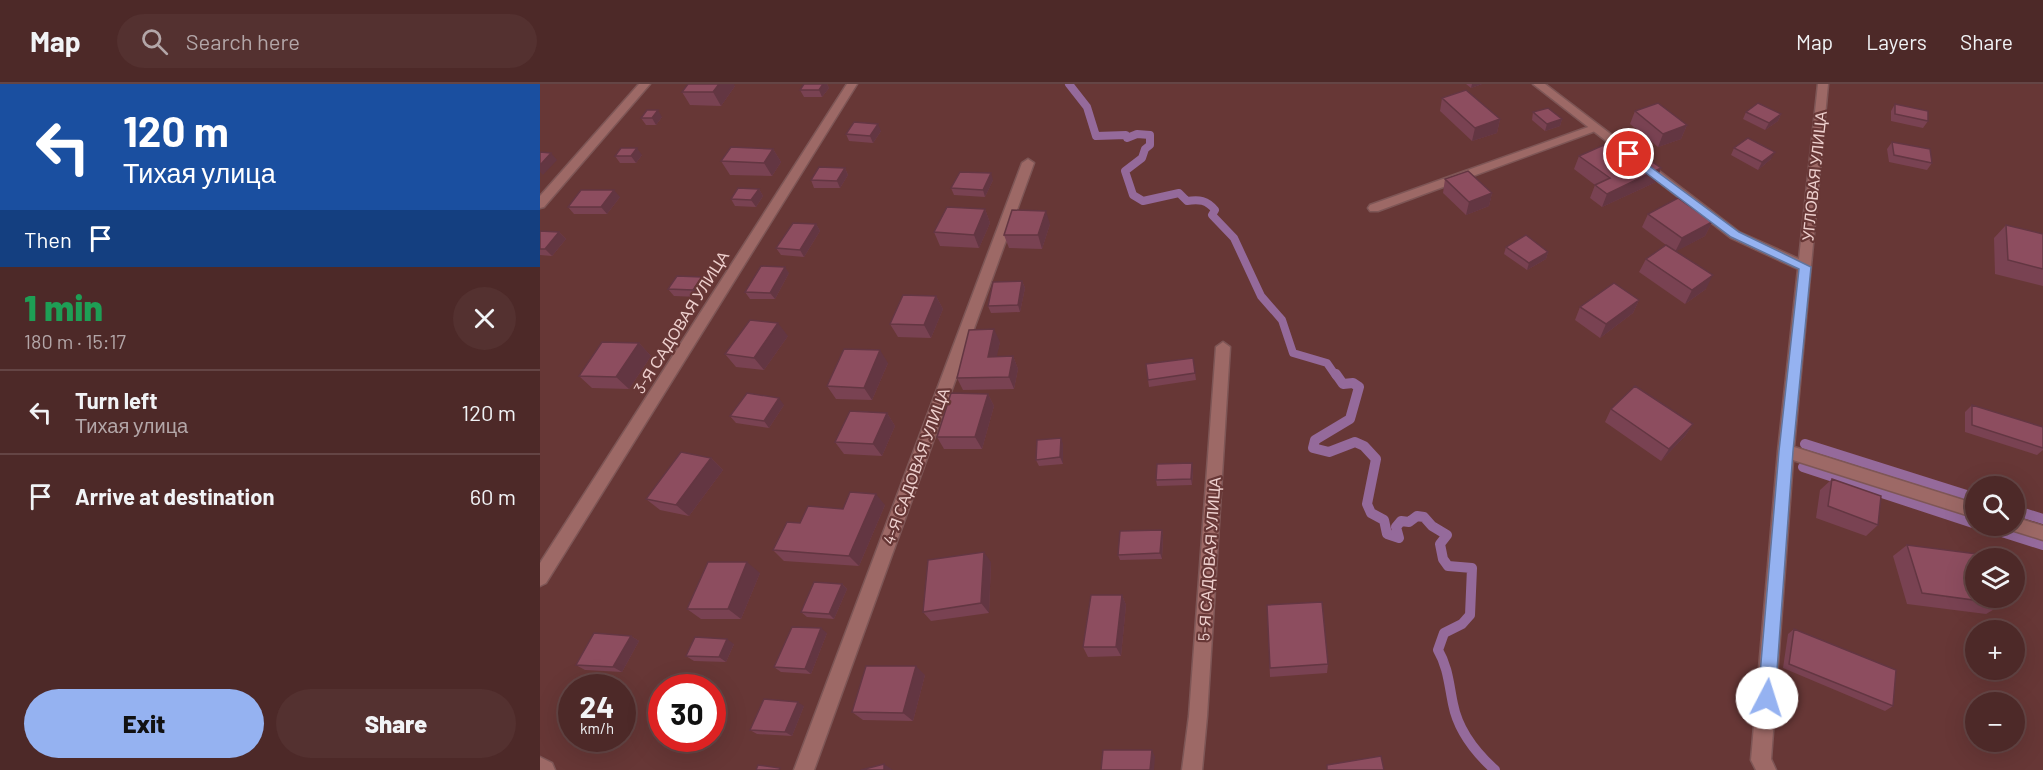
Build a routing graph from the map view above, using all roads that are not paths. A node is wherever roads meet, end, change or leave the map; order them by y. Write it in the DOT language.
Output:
graph roads {
  1 [pos="645,84"];
  2 [pos="852,84"];
  3 [pos="1538,84"];
  4 [pos="1823,84"];
  5 [pos="1594,128"];
  6 [pos="1028,163"];
  7 [pos="540,204"];
  8 [pos="1374,208"];
  9 [pos="1805,267"];
  10 [pos="1223,347"];
  11 [pos="1786,451"];
  12 [pos="1965,508"];
  13 [pos="2025,527"];
  14 [pos="2043,533"];
  15 [pos="540,578"];
  16 [pos="540,767"];
  17 [pos="545,770"];
  18 [pos="804,770"];
  19 [pos="1192,770"];
  20 [pos="1766,770"];
  1 -- 7 [label="street"];
  2 -- 15 [label="street, 3-Я САДОВАЯ УЛИЦА"];
  3 -- 5 [label="street"];
  4 -- 9 [label="street, УГЛОВАЯ УЛИЦА"];
  5 -- 8 [label="street"];
  5 -- 9 [label="street"];
  6 -- 18 [label="street, 4-Я САДОВАЯ УЛИЦА"];
  9 -- 11 [label="street, УГЛОВАЯ УЛИЦА"];
  10 -- 19 [label="street, 5-Я САДОВАЯ УЛИЦА"];
  11 -- 12 [label="street"];
  11 -- 20 [label="street, УГЛОВАЯ УЛИЦА"];
  13 -- 14 [label="street"];
  16 -- 17 [label="street"];
}
